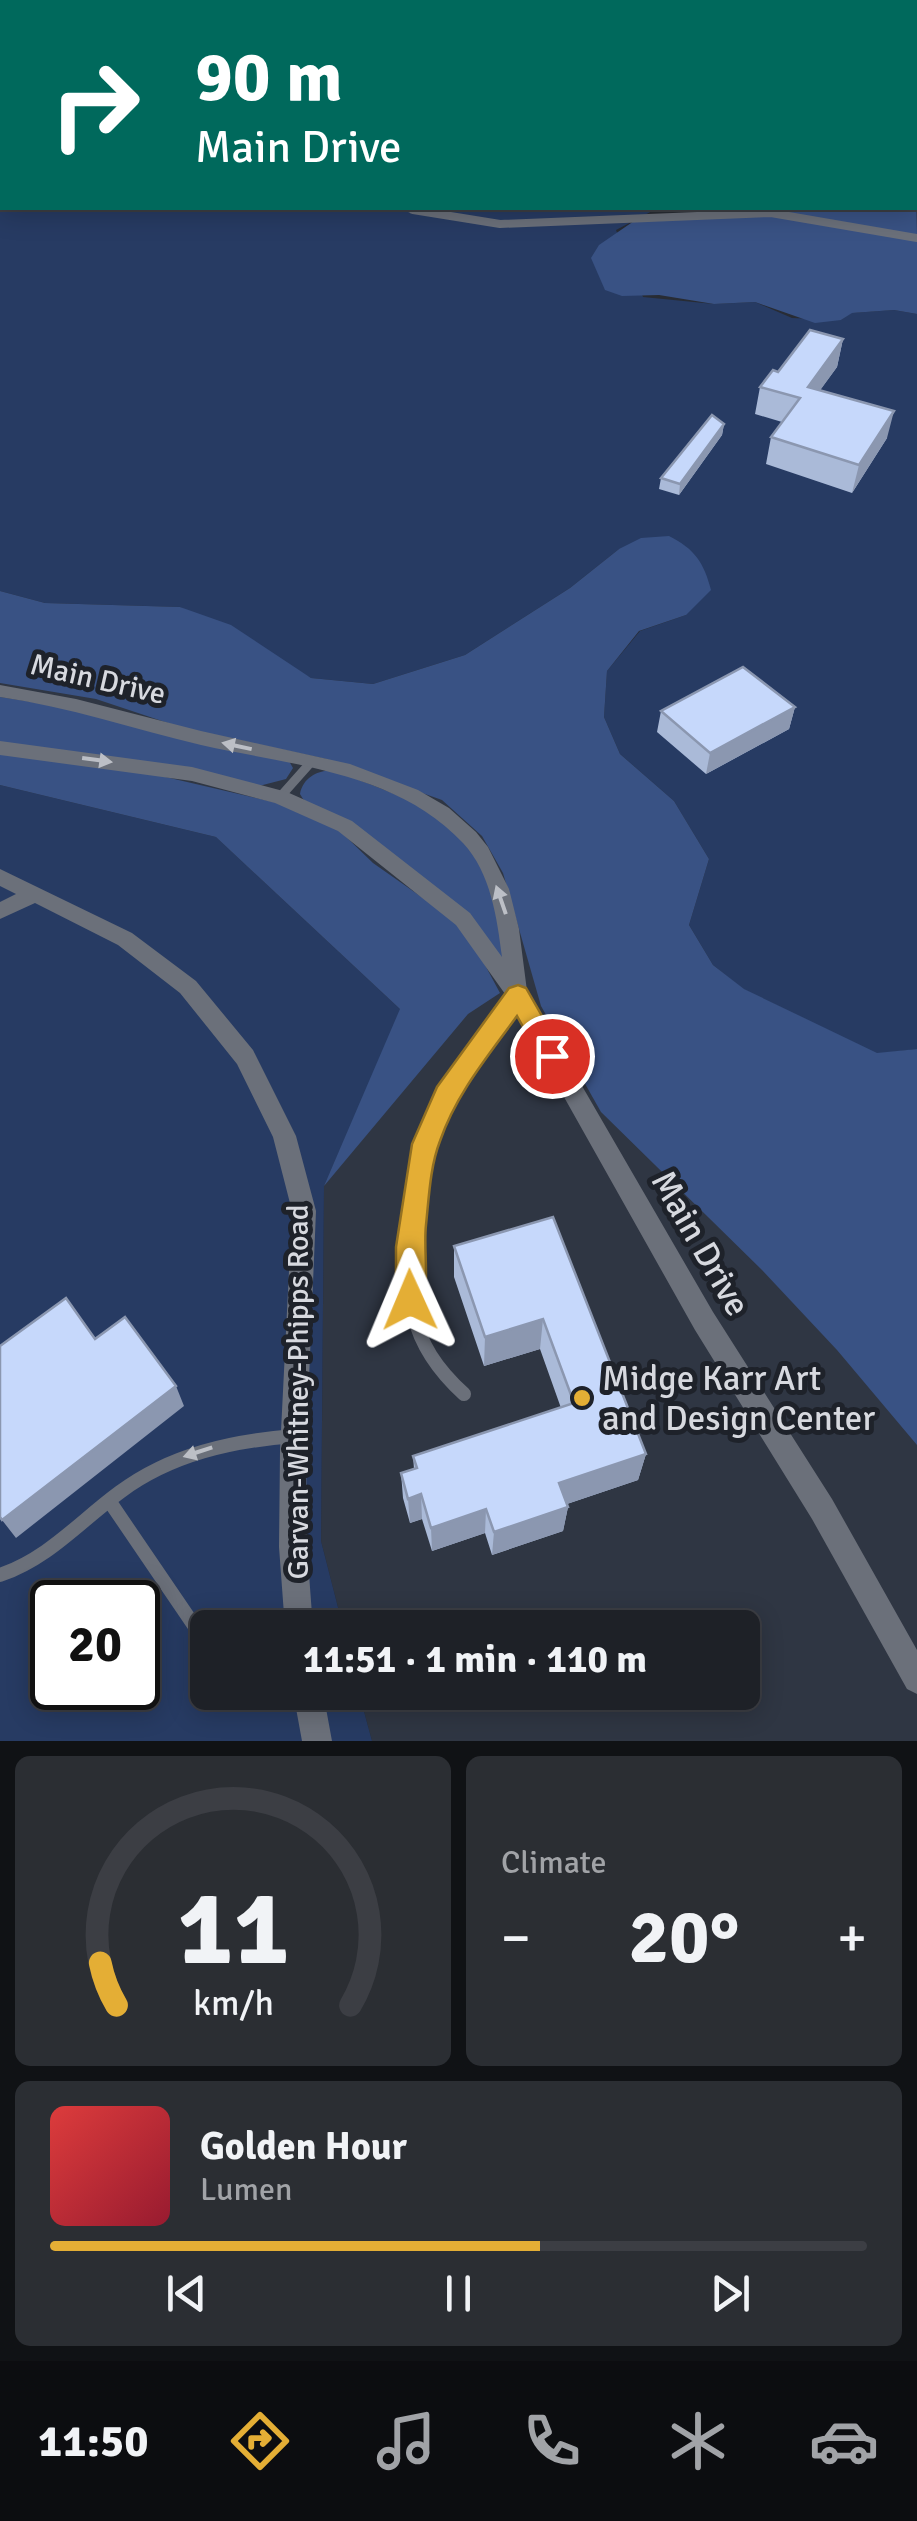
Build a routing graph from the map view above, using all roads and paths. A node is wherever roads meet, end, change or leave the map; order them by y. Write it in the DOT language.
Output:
graph roads {
  1 [pos="412,210"];
  2 [pos="917,238"];
  3 [pos="0,691"];
  4 [pos="0,748"];
  5 [pos="312,761"];
  6 [pos="280,797"];
  7 [pos="0,877"];
  8 [pos="35,894"];
  9 [pos="0,911"];
  10 [pos="518,996"];
  11 [pos="464,1394"];
  12 [pos="294,1436"];
  13 [pos="110,1502"];
  14 [pos="0,1575"];
  15 [pos="297,1610"];
  16 [pos="190,1620"];
  17 [pos="917,1679"];
  18 [pos="311,1710"];
  19 [pos="316,1741"];
  1 -- 2 [label="lane"];
  5 -- 3 [label="street, Main Drive, one-way"];
  4 -- 6 [label="street, Main Drive, one-way"];
  5 -- 6 [label="lane"];
  10 -- 5 [label="street, Main Drive, one-way"];
  6 -- 10 [label="street, Main Drive"];
  7 -- 8 [label="street, Garvan-Whitney-Phipps Road"];
  8 -- 9 [label="street"];
  8 -- 12 [label="street, Garvan-Whitney-Phipps Road"];
  10 -- 11 [label="lane"];
  10 -- 17 [label="street, Main Drive"];
  12 -- 13 [label="lane, one-way"];
  12 -- 15 [label="street, Garvan-Whitney-Phipps Road"];
  13 -- 14 [label="lane"];
  13 -- 16 [label="lane"];
  18 -- 19 [label="street"];
}
